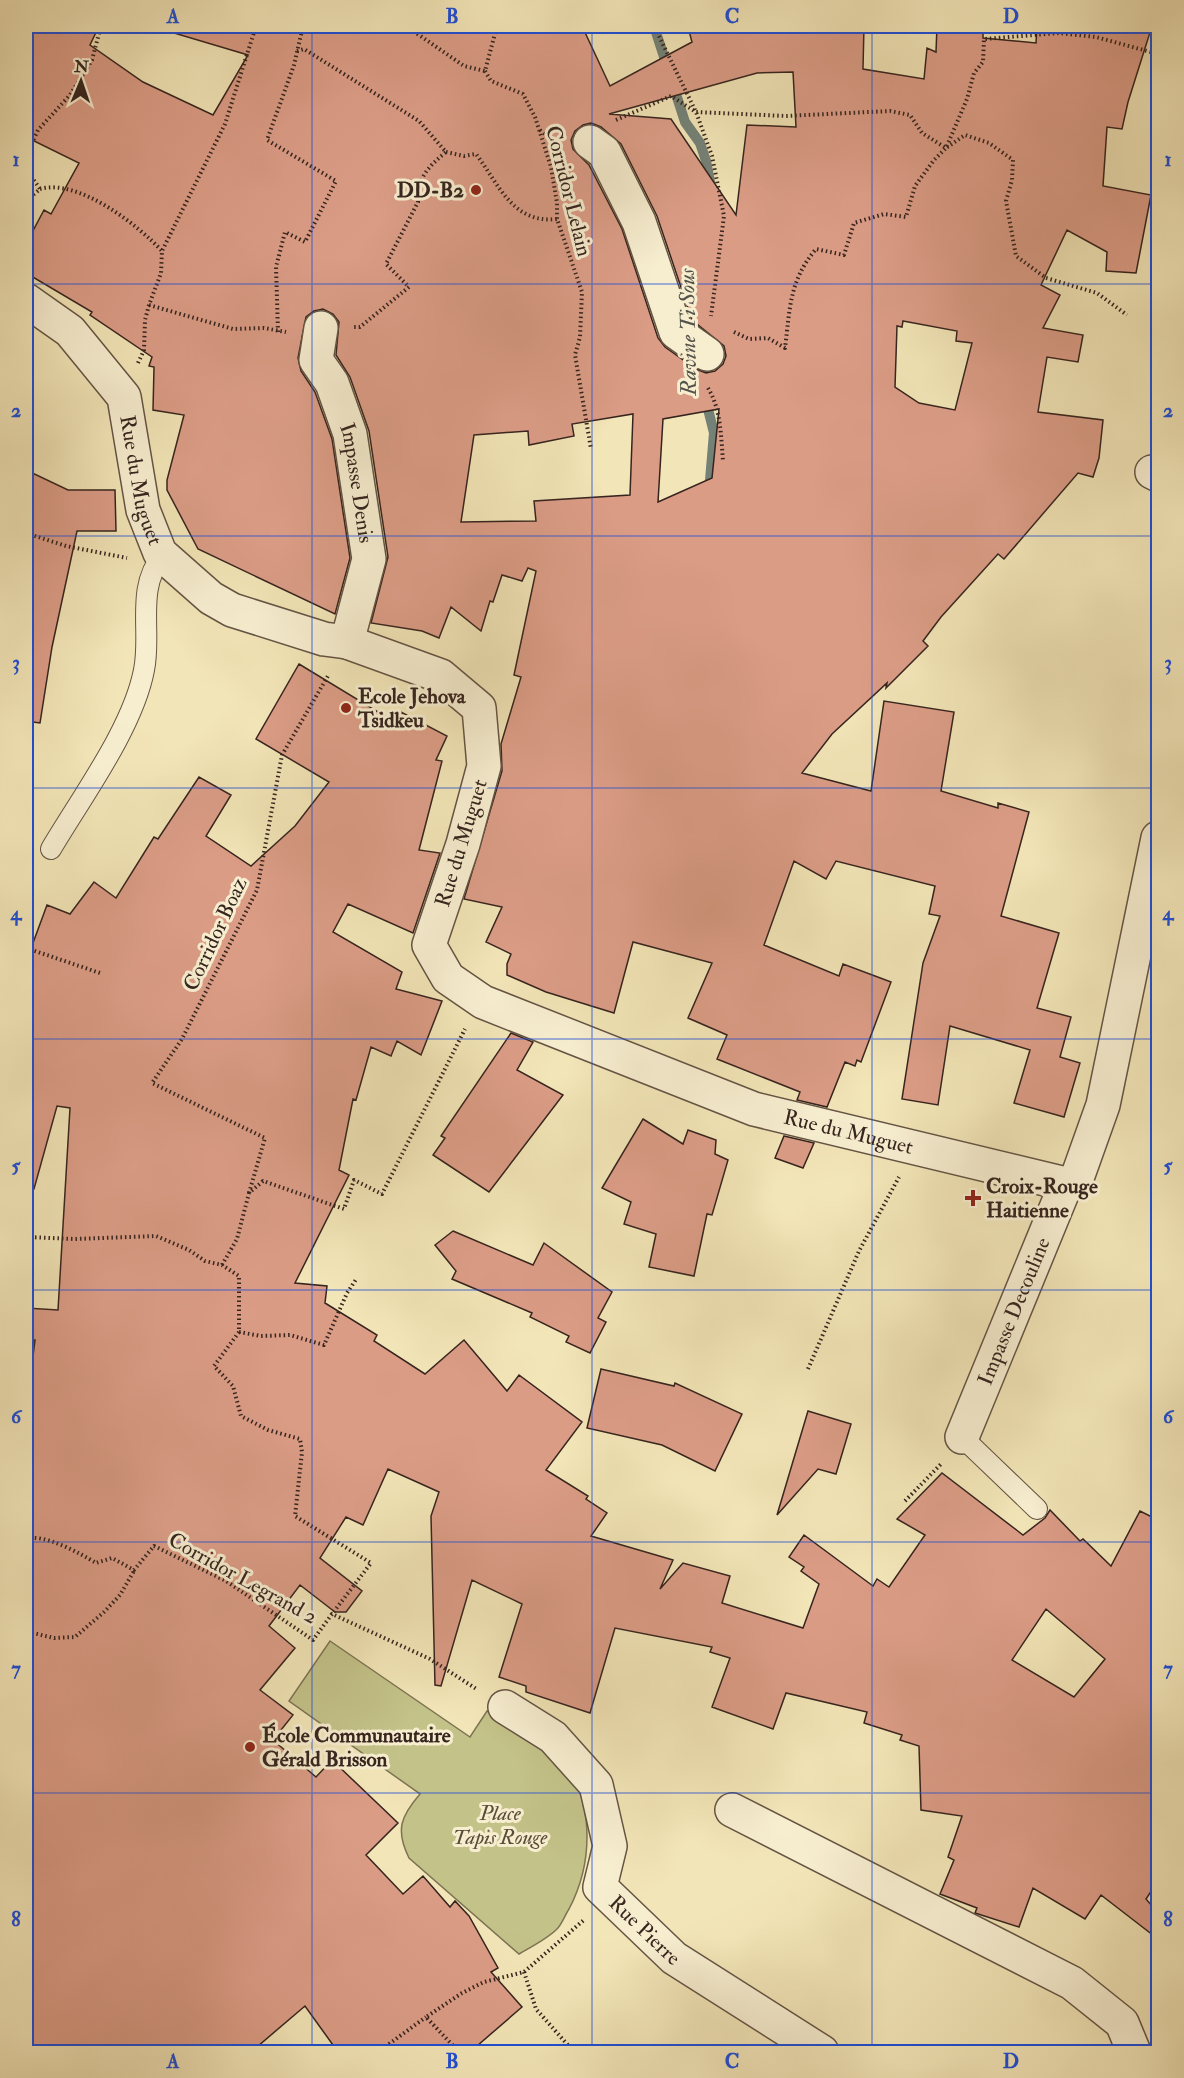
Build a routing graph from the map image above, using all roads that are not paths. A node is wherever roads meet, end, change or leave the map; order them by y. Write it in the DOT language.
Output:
graph roads {
  1 [pos="590,142"];
  2 [pos="26,300"];
  3 [pos="321,328"];
  4 [pos="707,354"];
  5 [pos="161,554"];
  6 [pos="347,642"];
  7 [pos="1158,838"];
  8 [pos="51,849"];
  9 [pos="1066,1184"];
  10 [pos="962,1437"];
  11 [pos="1037,1509"];
  12 [pos="505,1707"];
  13 [pos="732,1810"];
  14 [pos="822,2052"];
  15 [pos="1134,2052"];
  1 -- 4 [label="street"];
  2 -- 5 [label="street, Rue du Muguet"];
  3 -- 6 [label="street, Impasse Denis"];
  5 -- 6 [label="street, Rue du Muguet"];
  5 -- 8 [label="lane"];
  6 -- 9 [label="street, Rue du Muguet"];
  7 -- 9 [label="street, Impasse Decouline"];
  9 -- 10 [label="street, Impasse Decouline"];
  10 -- 11 [label="lane"];
  12 -- 14 [label="street, Rue Pierre"];
  13 -- 15 [label="street"];
}
